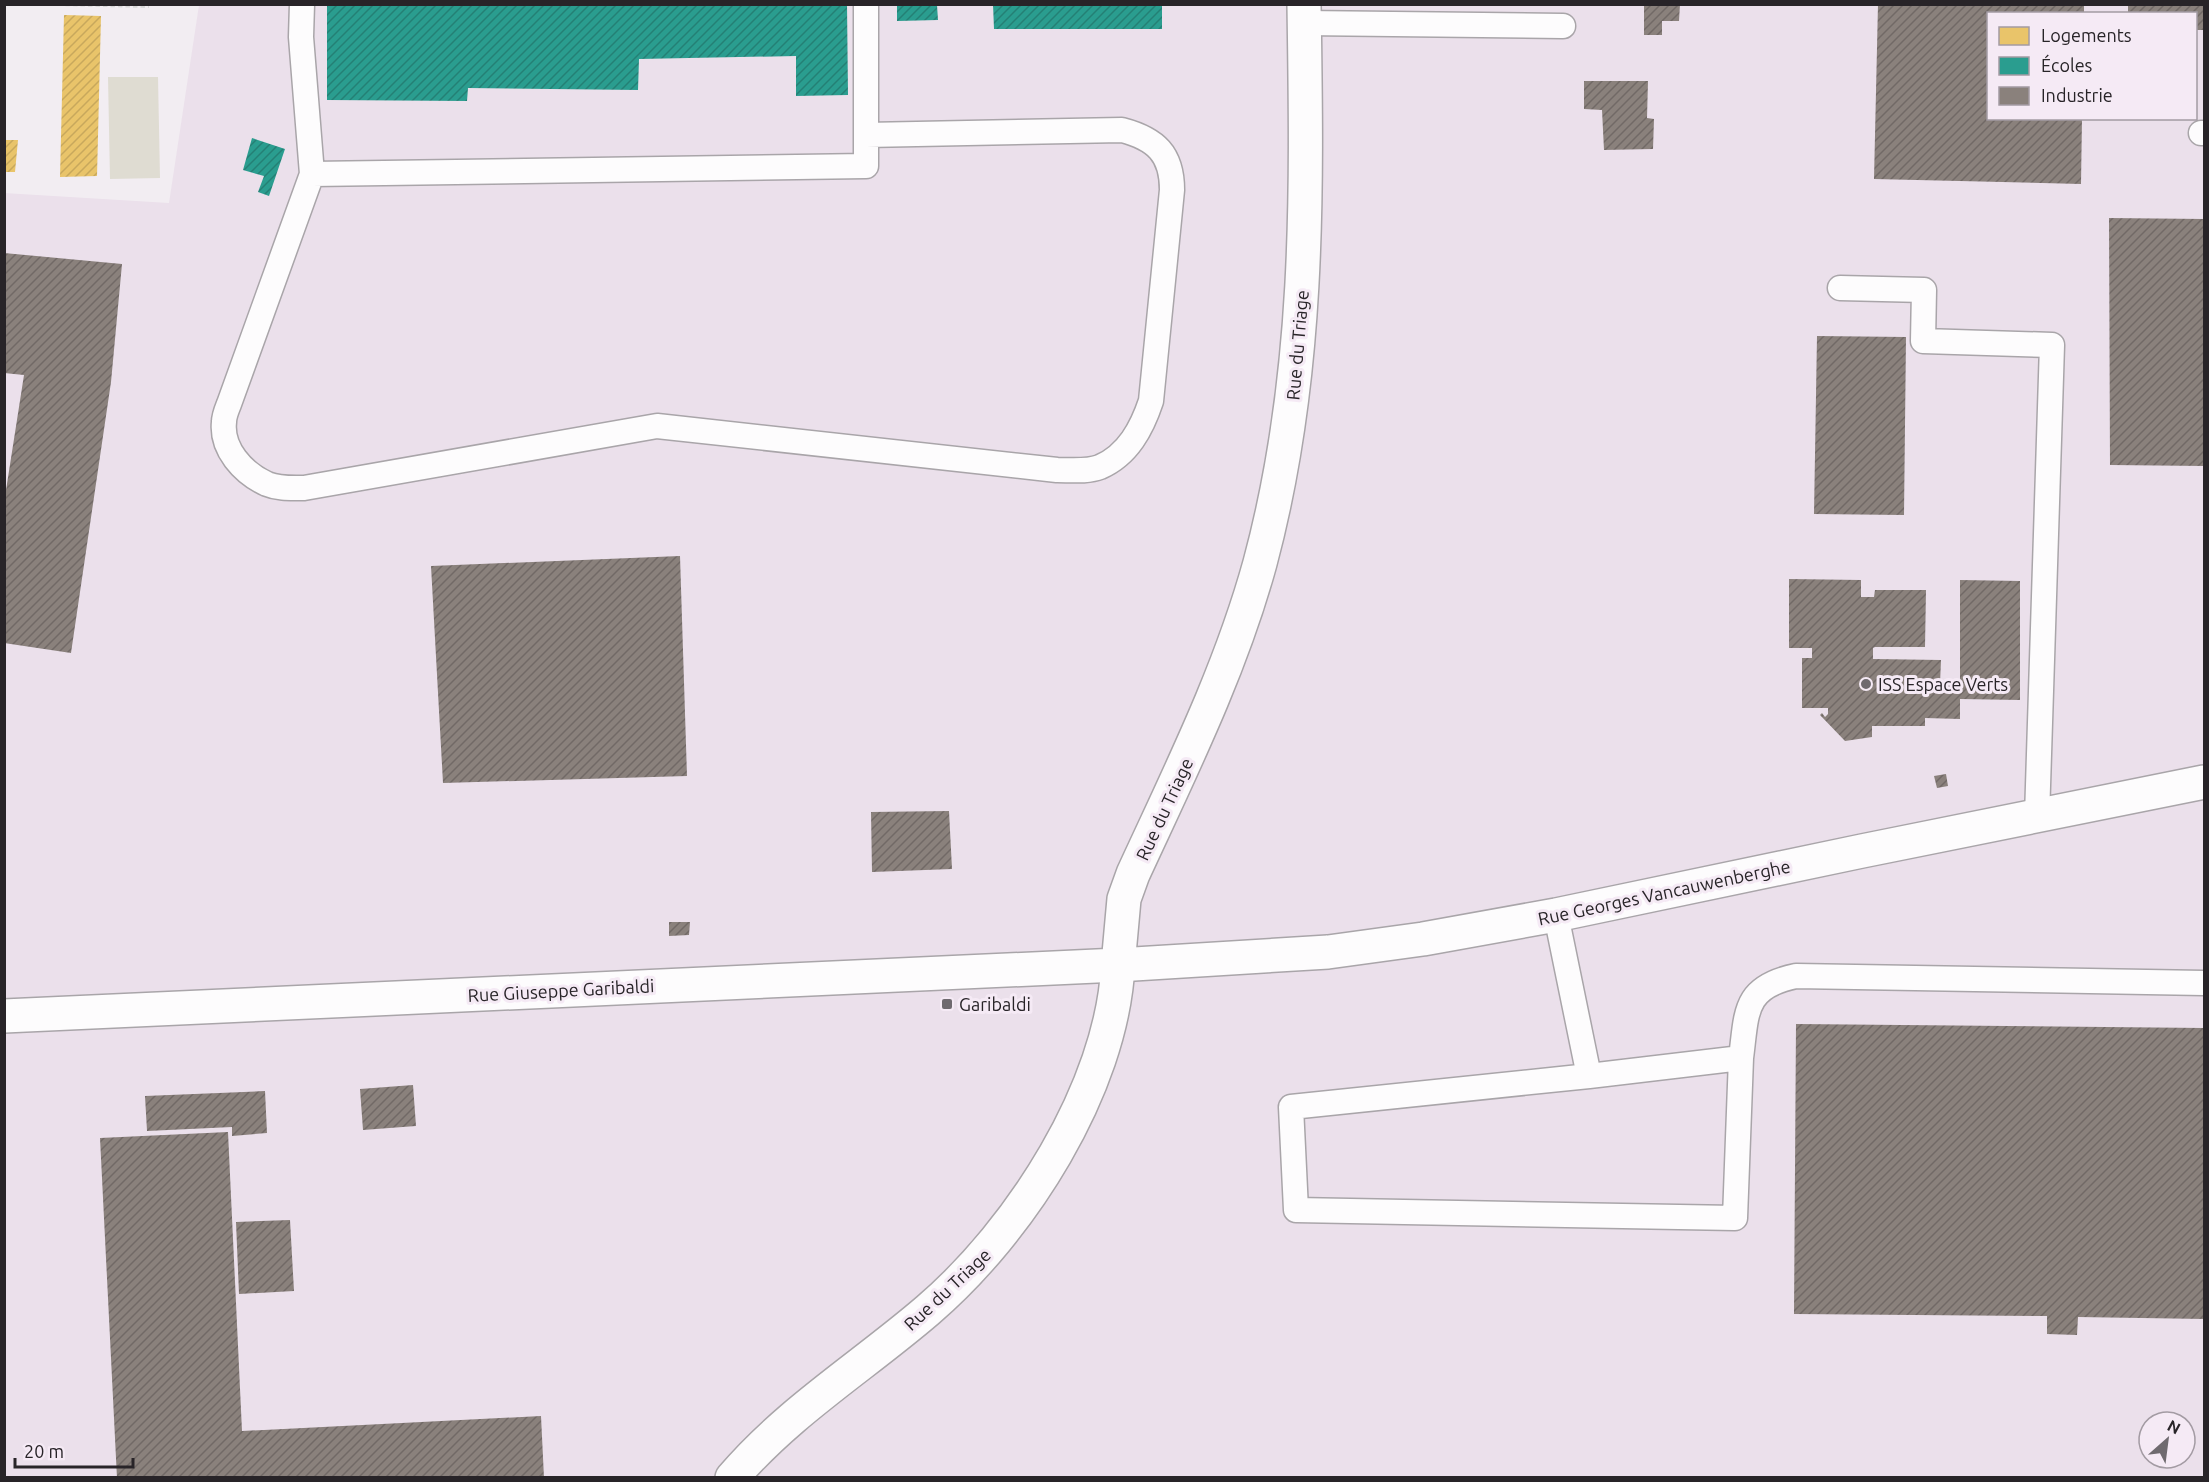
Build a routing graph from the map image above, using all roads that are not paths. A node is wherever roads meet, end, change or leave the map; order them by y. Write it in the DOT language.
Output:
graph roads {
  1 [pos="302,4"];
  2 [pos="866,4"];
  3 [pos="1304,14"];
  4 [pos="1563,26"];
  5 [pos="866,135"];
  6 [pos="312,174"];
  7 [pos="1840,288"];
  8 [pos="2205,782"];
  9 [pos="2037,817"];
  10 [pos="1556,915"];
  11 [pos="1118,965"];
  12 [pos="2205,983"];
  13 [pos="4,1016"];
  14 [pos="1741,1058"];
  15 [pos="1589,1076"];
  16 [pos="732,1478"];
  1 -- 6 [label="lane"];
  2 -- 5 [label="lane"];
  3 -- 4 [label="lane"];
  3 -- 11 [label="street, Rue du Triage"];
  5 -- 6 [label="lane"];
  5 -- 6 [label="lane"];
  7 -- 9 [label="lane"];
  8 -- 9 [label="street, Rue Georges Vancauwenberghe"];
  9 -- 10 [label="street, Rue Georges Vancauwenberghe"];
  10 -- 11 [label="street, Rue Georges Vancauwenberghe"];
  10 -- 15 [label="lane"];
  11 -- 13 [label="street, Rue Giuseppe Garibaldi"];
  11 -- 16 [label="street, Rue du Triage"];
  12 -- 14 [label="lane"];
  14 -- 15 [label="lane"];
  14 -- 15 [label="lane"];
}
